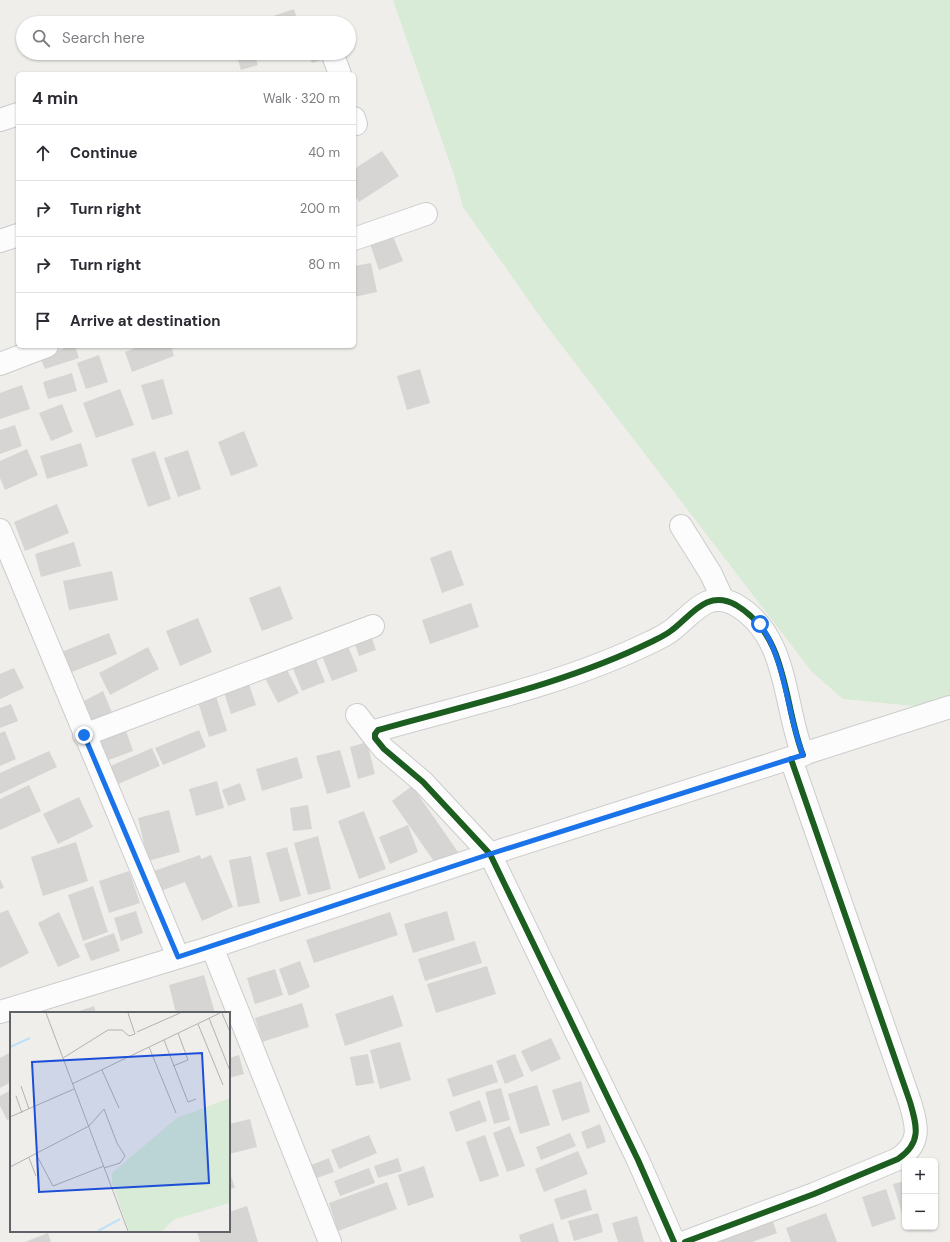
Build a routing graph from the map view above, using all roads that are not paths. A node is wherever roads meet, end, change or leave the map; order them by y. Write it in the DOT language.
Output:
graph roads {
  1 [pos="16,115"];
  2 [pos="0,120"];
  3 [pos="426,214"];
  4 [pos="16,236"];
  5 [pos="356,238"];
  6 [pos="0,241"];
  7 [pos="42,348"];
  8 [pos="0,364"];
  9 [pos="681,526"];
  10 [pos="0,530"];
  11 [pos="723,600"];
  12 [pos="373,626"];
  13 [pos="950,707"];
  14 [pos="357,715"];
  15 [pos="84,735"];
  16 [pos="375,738"];
  17 [pos="800,756"];
  18 [pos="490,854"];
  19 [pos="212,947"];
  20 [pos="178,957"];
  21 [pos="0,1012"];
  22 [pos="330,1242"];
  23 [pos="674,1242"];
  24 [pos="685,1242"];
  1 -- 2 [label="street"];
  3 -- 5 [label="street"];
  4 -- 6 [label="street"];
  7 -- 8 [label="street"];
  9 -- 11 [label="street"];
  10 -- 15 [label="street"];
  11 -- 16 [label="street"];
  11 -- 17 [label="street"];
  12 -- 15 [label="street"];
  13 -- 17 [label="street"];
  14 -- 16 [label="street"];
  15 -- 20 [label="street"];
  16 -- 18 [label="street"];
  17 -- 18 [label="street"];
  17 -- 24 [label="street"];
  18 -- 19 [label="street"];
  18 -- 23 [label="street"];
  19 -- 20 [label="street"];
  19 -- 22 [label="street"];
  20 -- 21 [label="street"];
}
